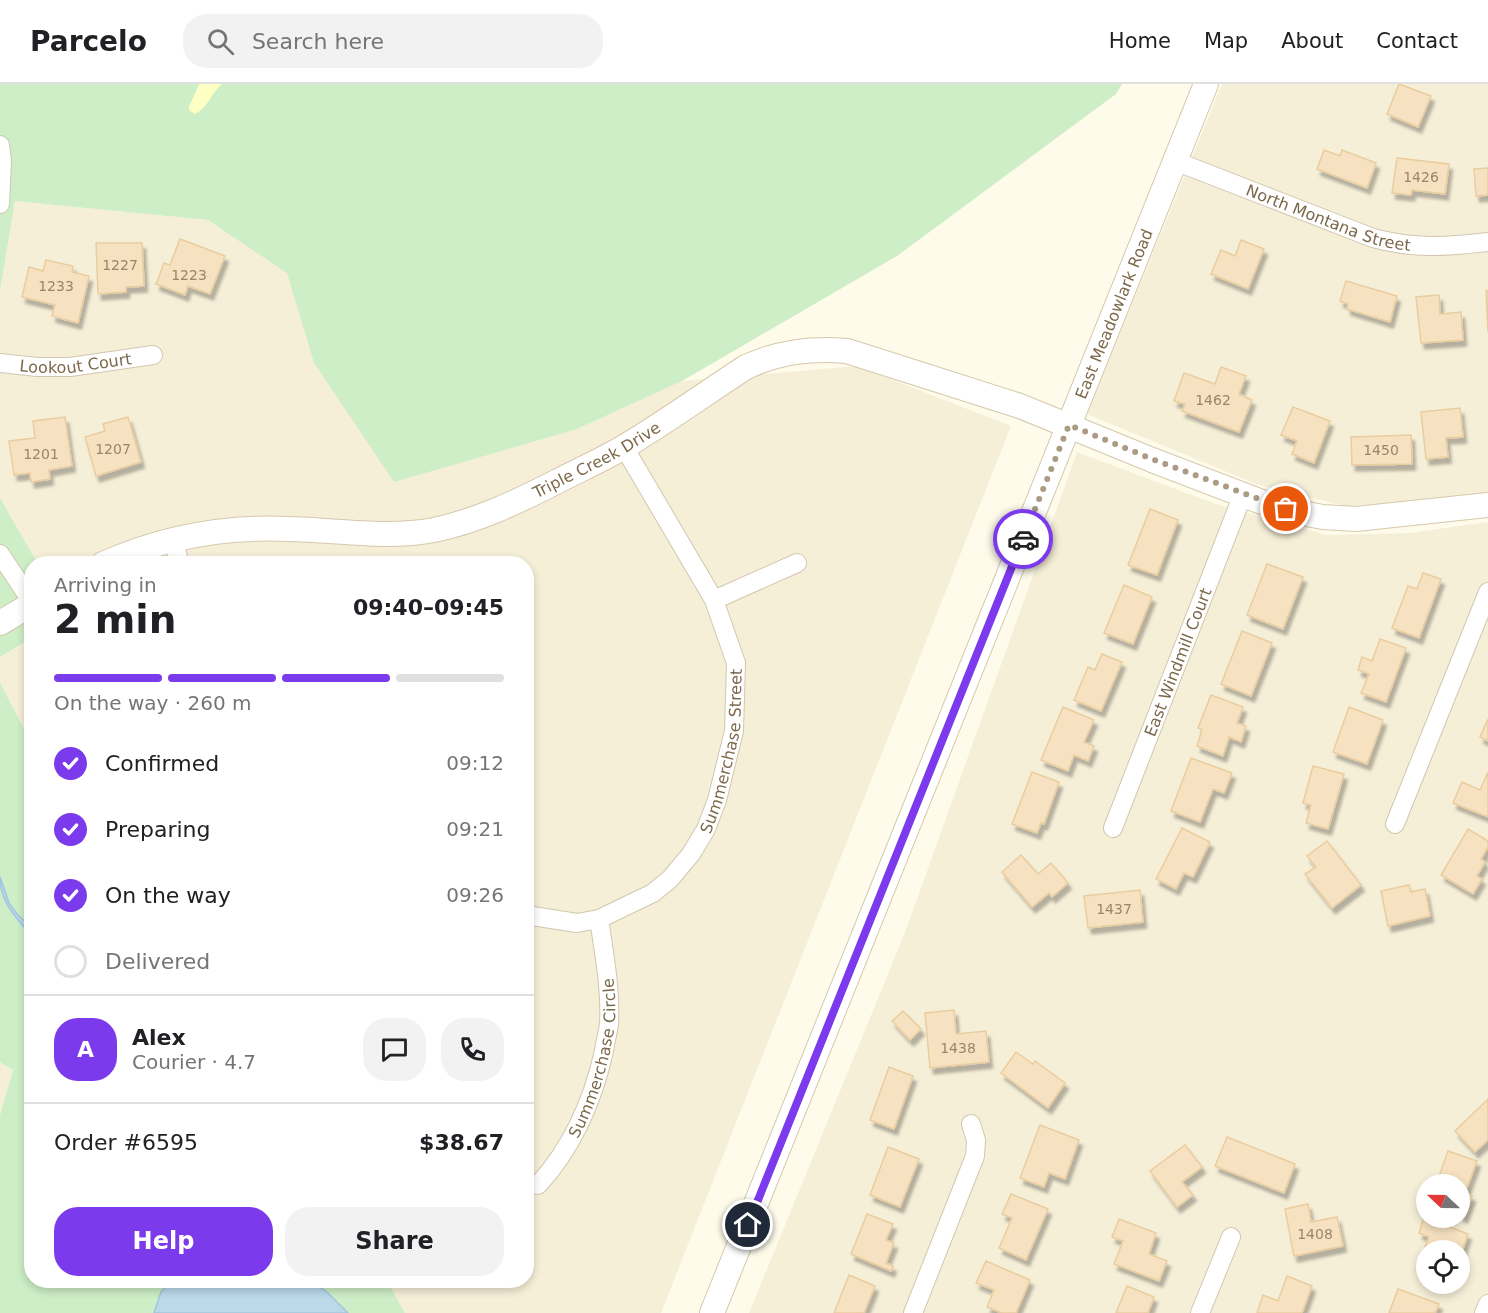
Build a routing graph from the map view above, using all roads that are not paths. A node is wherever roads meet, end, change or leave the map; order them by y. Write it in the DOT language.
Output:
graph roads {
  1 [pos="1206,84"];
  2 [pos="0,145"];
  3 [pos="1175,160"];
  4 [pos="0,204"];
  5 [pos="1488,242"];
  6 [pos="153,355"];
  7 [pos="0,363"];
  8 [pos="1069,425"];
  9 [pos="624,447"];
  10 [pos="1243,494"];
  11 [pos="1488,505"];
  12 [pos="173,539"];
  13 [pos="0,554"];
  14 [pos="122,556"];
  15 [pos="178,556"];
  16 [pos="797,563"];
  17 [pos="24,591"];
  18 [pos="1488,592"];
  19 [pos="714,600"];
  20 [pos="24,608"];
  21 [pos="0,623"];
  22 [pos="1395,824"];
  23 [pos="1113,828"];
  24 [pos="534,916"];
  25 [pos="599,919"];
  26 [pos="971,1124"];
  27 [pos="538,1185"];
  28 [pos="1231,1237"];
  29 [pos="1488,1304"];
  30 [pos="712,1313"];
  31 [pos="913,1313"];
  32 [pos="1200,1313"];
  33 [pos="1484,1313"];
  1 -- 3 [label="street, East Meadowlark Road"];
  2 -- 4 [label="street"];
  3 -- 5 [label="street, North Montana Street"];
  3 -- 8 [label="street, East Meadowlark Road"];
  6 -- 7 [label="street, Lookout Court"];
  8 -- 9 [label="street, Triple Creek Drive"];
  8 -- 10 [label="street, Triple Creek Drive"];
  8 -- 30 [label="street, East Meadowlark Road"];
  9 -- 12 [label="street, Triple Creek Drive"];
  9 -- 19 [label="street, Summerchase Street"];
  10 -- 11 [label="street, Triple Creek Drive"];
  10 -- 23 [label="street, East Windmill Court"];
  12 -- 14 [label="street, Triple Creek Drive"];
  12 -- 15 [label="street"];
  13 -- 17 [label="street"];
  16 -- 19 [label="street"];
  18 -- 22 [label="street"];
  19 -- 25 [label="street, Summerchase Street"];
  20 -- 21 [label="street"];
  24 -- 25 [label="street, Summerchase Street"];
  25 -- 27 [label="street, Summerchase Circle"];
  26 -- 31 [label="street"];
  28 -- 32 [label="street"];
  29 -- 33 [label="street"];
}
